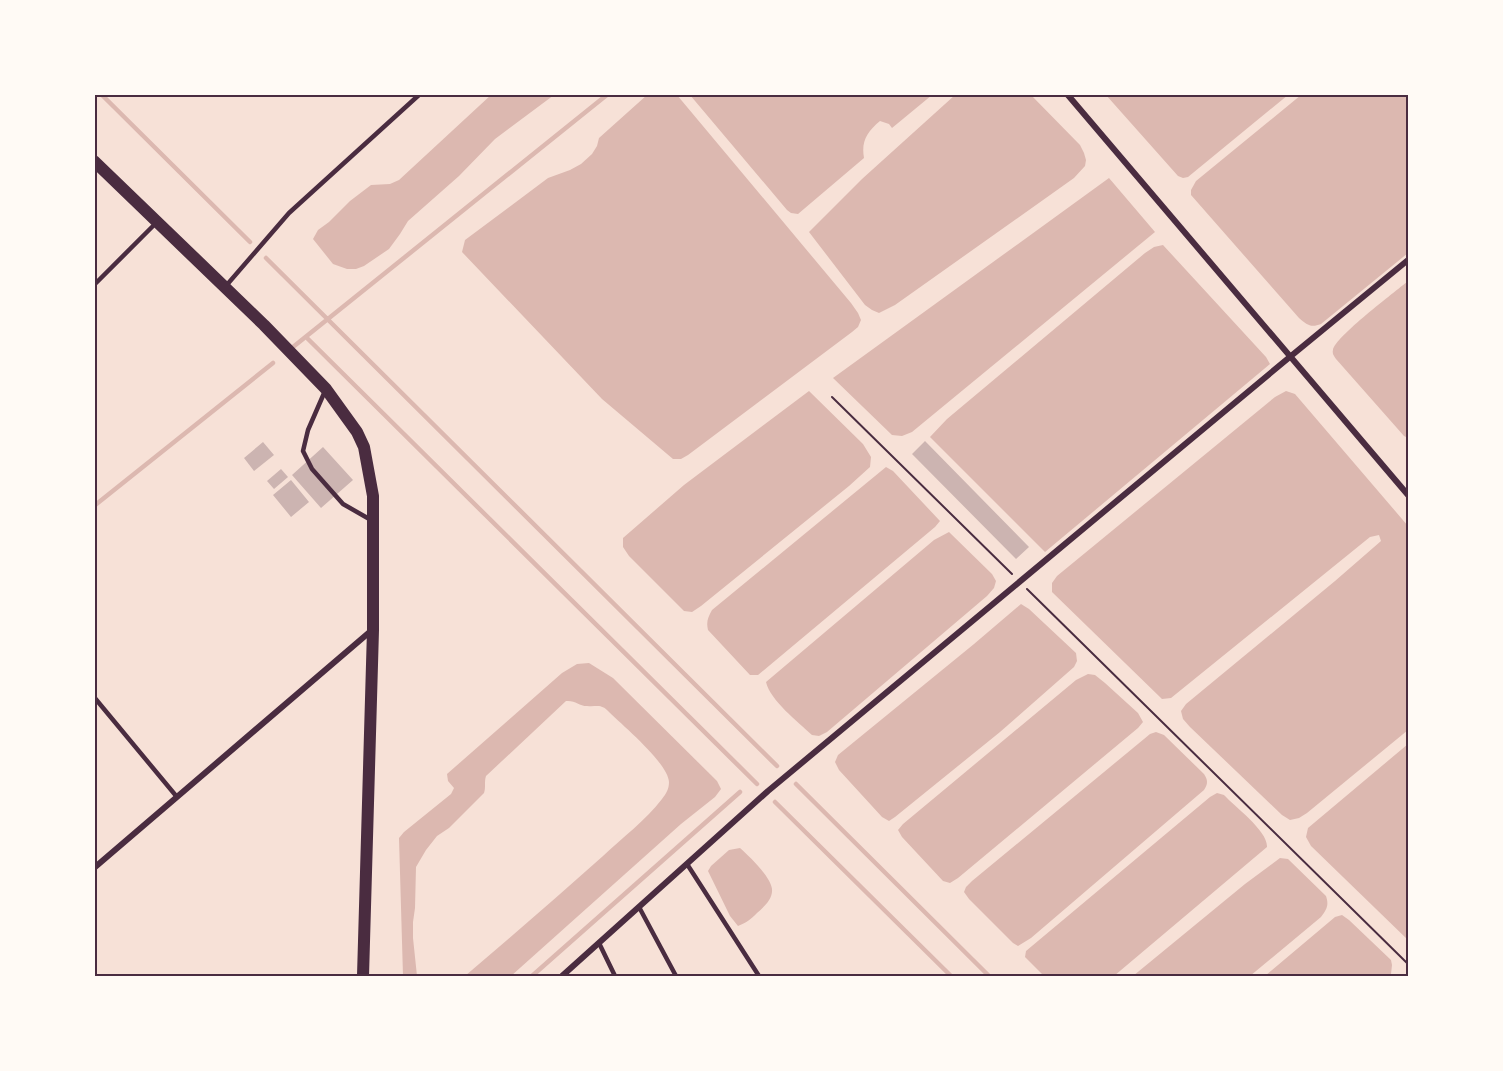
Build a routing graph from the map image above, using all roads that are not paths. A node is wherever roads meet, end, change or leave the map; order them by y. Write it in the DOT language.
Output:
graph roads {
  1 [pos="420,94"];
  2 [pos="1068,94"];
  3 [pos="94,161"];
  4 [pos="157,222"];
  5 [pos="1408,260"];
  6 [pos="94,285"];
  7 [pos="225,287"];
  8 [pos="1291,356"];
  9 [pos="326,389"];
  10 [pos="1408,495"];
  11 [pos="373,521"];
  12 [pos="373,630"];
  13 [pos="94,698"];
  14 [pos="177,797"];
  15 [pos="687,864"];
  16 [pos="94,868"];
  17 [pos="639,908"];
  18 [pos="599,943"];
  19 [pos="363,976"];
  20 [pos="562,976"];
  21 [pos="615,976"];
  22 [pos="676,976"];
  23 [pos="759,976"];
  1 -- 7 [label="lane"];
  2 -- 8 [label="street"];
  3 -- 4 [label="main road"];
  4 -- 6 [label="lane"];
  4 -- 7 [label="main road"];
  5 -- 8 [label="street"];
  7 -- 9 [label="main road"];
  8 -- 10 [label="street"];
  8 -- 15 [label="street"];
  9 -- 11 [label="main road"];
  9 -- 11 [label="lane"];
  11 -- 12 [label="main road"];
  12 -- 14 [label="street"];
  12 -- 19 [label="main road"];
  13 -- 14 [label="lane"];
  14 -- 16 [label="street"];
  15 -- 17 [label="street"];
  15 -- 23 [label="lane"];
  17 -- 18 [label="street"];
  17 -- 22 [label="lane"];
  18 -- 20 [label="street"];
  18 -- 21 [label="lane"];
}
